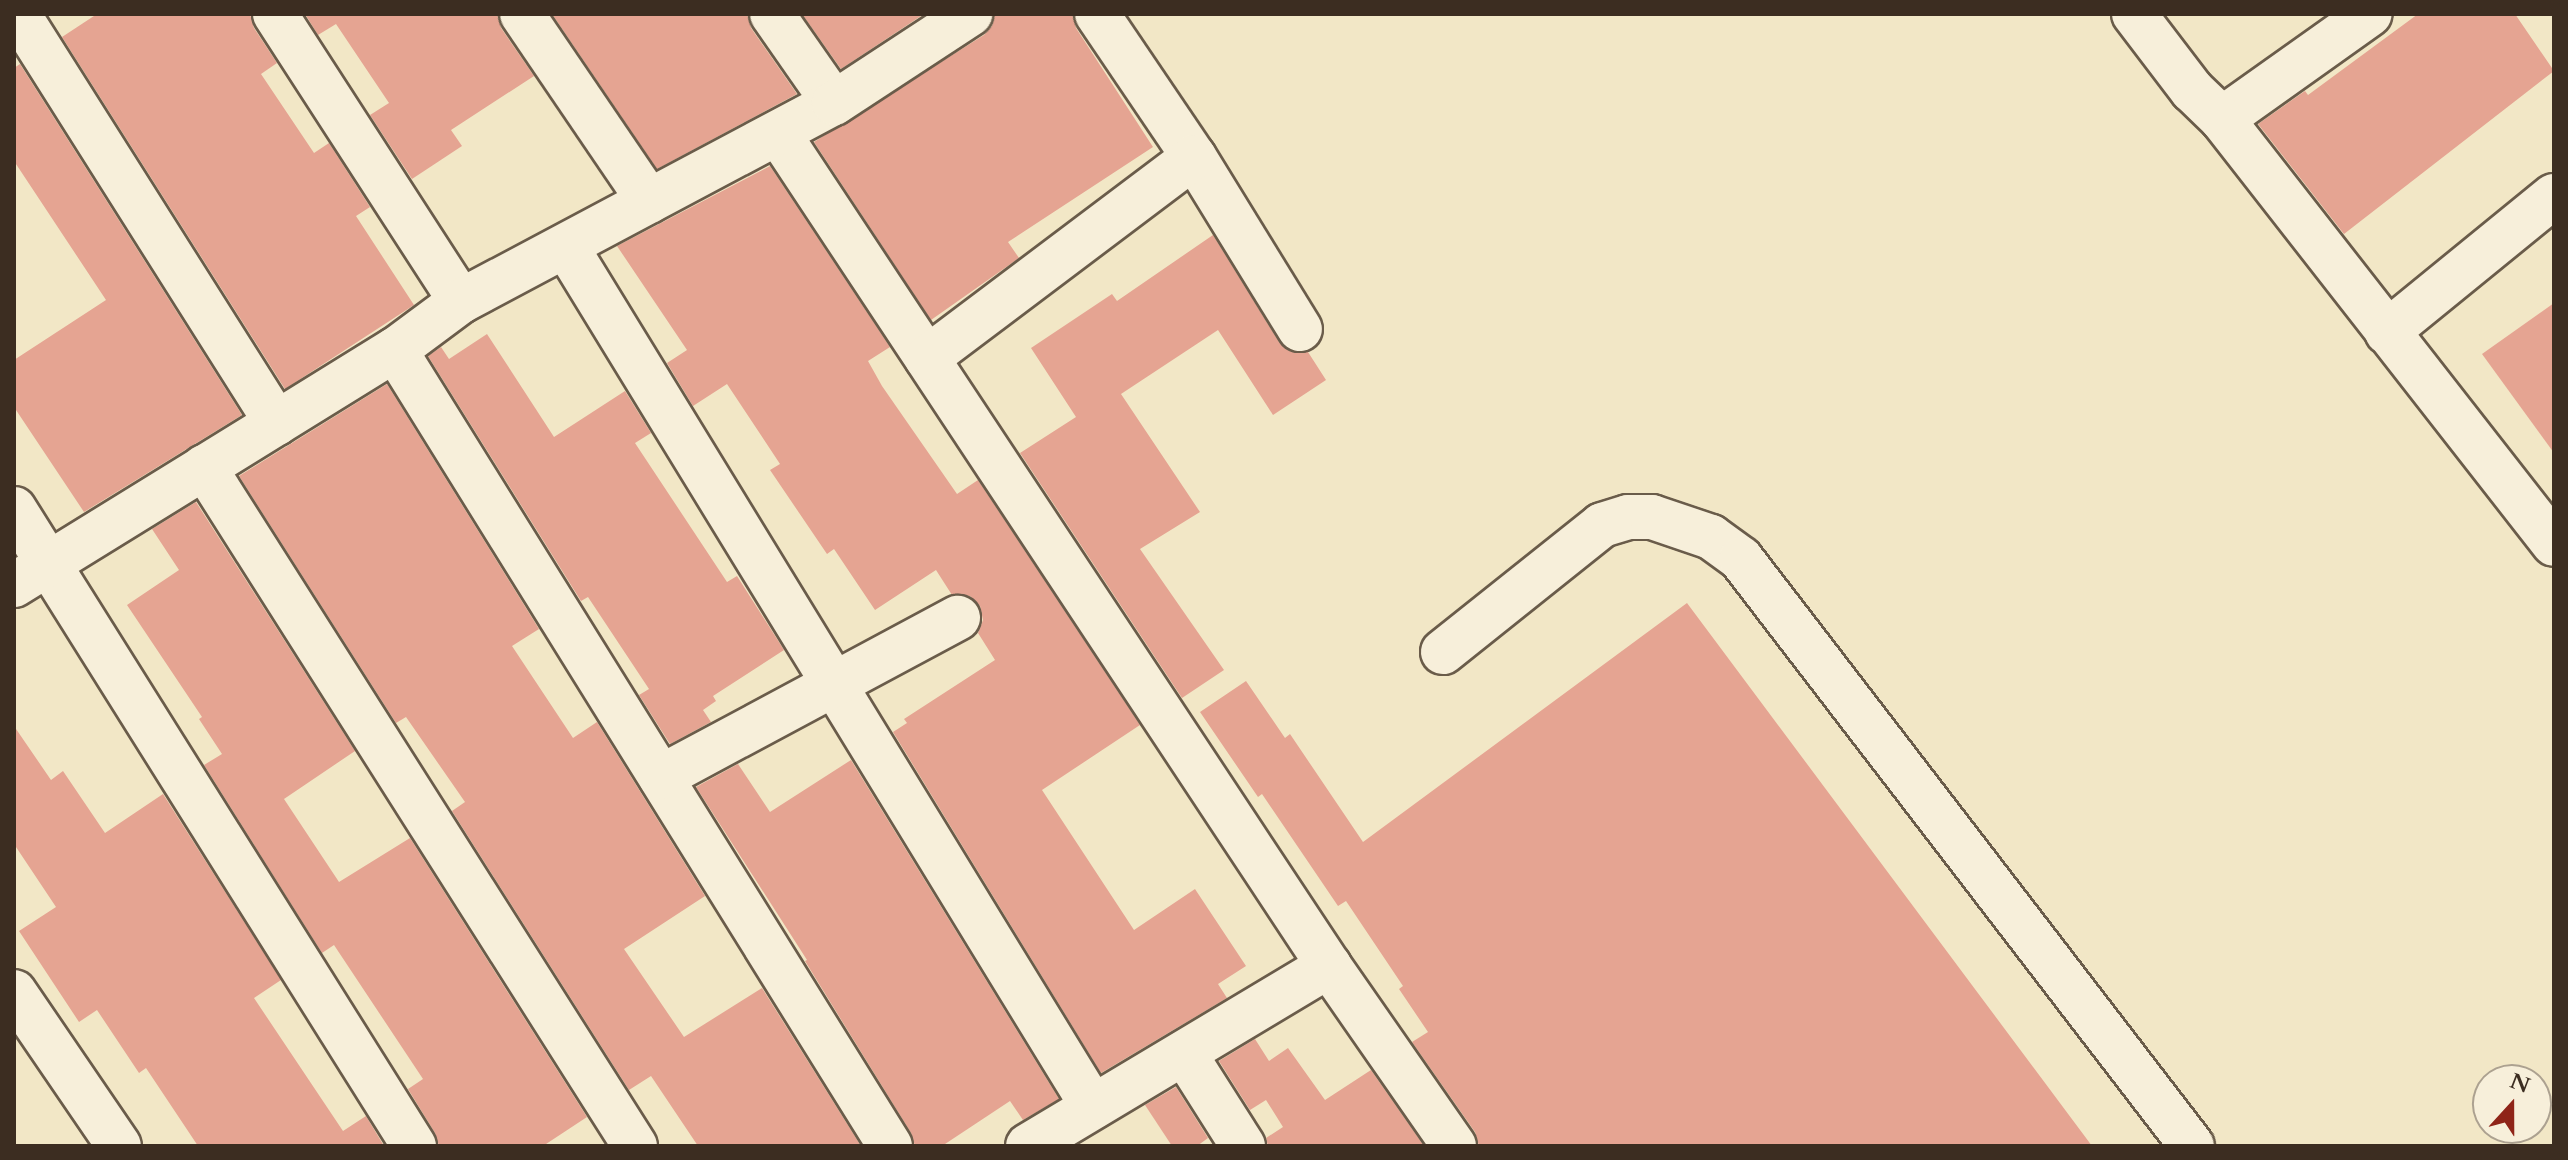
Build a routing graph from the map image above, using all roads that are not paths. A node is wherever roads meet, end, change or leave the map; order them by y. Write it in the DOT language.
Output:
graph roads {
  1 [pos="18,14"];
  2 [pos="275,14"];
  3 [pos="522,14"];
  4 [pos="772,14"];
  5 [pos="970,14"];
  6 [pos="1097,14"];
  7 [pos="2134,14"];
  8 [pos="2370,14"];
  9 [pos="834,103"];
  10 [pos="2222,119"];
  11 [pos="778,133"];
  12 [pos="1194,157"];
  13 [pos="2554,196"];
  14 [pos="649,201"];
  15 [pos="567,248"];
  16 [pos="461,301"];
  17 [pos="1300,329"];
  18 [pos="2387,332"];
  19 [pos="395,350"];
  20 [pos="927,358"];
  21 [pos="277,423"];
  22 [pos="204,467"];
  23 [pos="14,509"];
  24 [pos="2554,544"];
  25 [pos="32,574"];
  26 [pos="958,618"];
  27 [pos="1443,652"];
  28 [pos="835,685"];
  29 [pos="661,777"];
  30 [pos="1329,966"];
  31 [pos="14,992"];
  32 [pos="1184,1053"];
  33 [pos="1093,1107"];
  34 [pos="119,1146"];
  35 [pos="414,1146"];
  36 [pos="635,1146"];
  37 [pos="890,1146"];
  38 [pos="1028,1146"];
  39 [pos="1243,1146"];
  40 [pos="1454,1146"];
  41 [pos="2192,1146"];
  1 -- 21 [label="street"];
  2 -- 16 [label="street"];
  3 -- 14 [label="street"];
  4 -- 9 [label="street"];
  5 -- 9 [label="street"];
  6 -- 12 [label="street"];
  7 -- 10 [label="street"];
  8 -- 10 [label="street"];
  9 -- 11 [label="street"];
  10 -- 18 [label="street"];
  11 -- 14 [label="street"];
  11 -- 20 [label="street"];
  12 -- 17 [label="street"];
  12 -- 20 [label="street"];
  13 -- 18 [label="street"];
  14 -- 15 [label="street"];
  15 -- 16 [label="street"];
  15 -- 28 [label="street"];
  16 -- 19 [label="street"];
  18 -- 24 [label="street"];
  19 -- 21 [label="street"];
  19 -- 29 [label="street"];
  20 -- 30 [label="street"];
  21 -- 22 [label="street"];
  22 -- 25 [label="street"];
  22 -- 36 [label="street"];
  23 -- 25 [label="street"];
  25 -- 35 [label="street"];
  26 -- 28 [label="street"];
  27 -- 41 [label="street"];
  28 -- 29 [label="street"];
  28 -- 33 [label="street"];
  29 -- 37 [label="street"];
  30 -- 32 [label="street"];
  30 -- 40 [label="street"];
  31 -- 34 [label="street"];
  32 -- 33 [label="street"];
  32 -- 39 [label="street"];
  33 -- 38 [label="street"];
}
